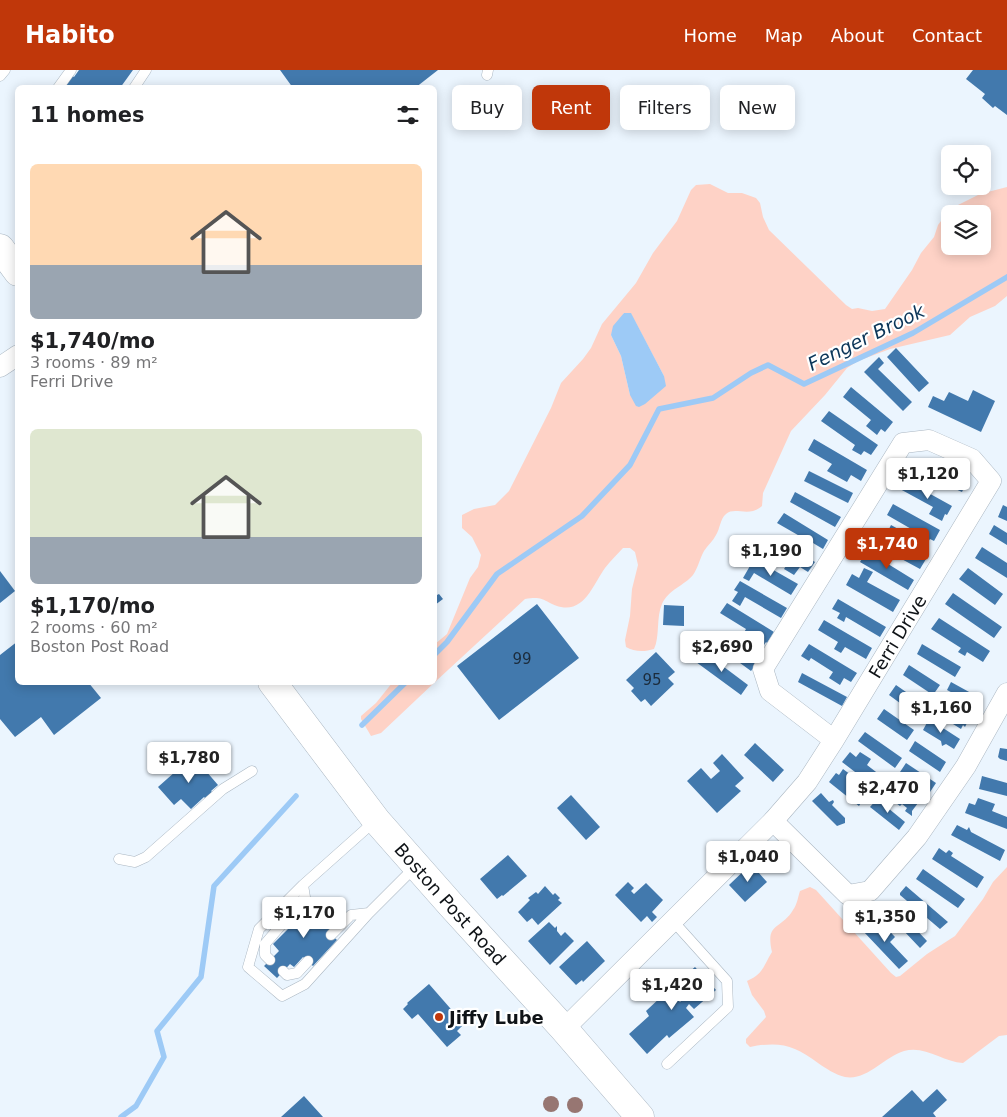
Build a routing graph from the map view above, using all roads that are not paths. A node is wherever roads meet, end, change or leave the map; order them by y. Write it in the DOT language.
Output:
graph roads {
  1 [pos="5,70"];
  2 [pos="71,70"];
  3 [pos="146,70"];
  4 [pos="0,76"];
  5 [pos="60,85"];
  6 [pos="136,85"];
  7 [pos="0,248"];
  8 [pos="15,268"];
  9 [pos="15,357"];
  10 [pos="0,367"];
  11 [pos="274,685"];
  12 [pos="1007,693"];
  13 [pos="834,740"];
  14 [pos="252,771"];
  15 [pos="376,820"];
  16 [pos="773,822"];
  17 [pos="119,859"];
  18 [pos="417,865"];
  19 [pos="303,885"];
  20 [pos="370,913"];
  21 [pos="672,921"];
  22 [pos="332,935"];
  23 [pos="270,960"];
  24 [pos="308,961"];
  25 [pos="283,971"];
  26 [pos="564,1028"];
  27 [pos="667,1064"];
  28 [pos="640,1117"];
  1 -- 4 [label="lane"];
  2 -- 5 [label="lane"];
  3 -- 6 [label="lane"];
  7 -- 8 [label="main road"];
  9 -- 10 [label="street"];
  11 -- 15 [label="main road, Boston Post Road"];
  12 -- 16 [label="street"];
  13 -- 13 [label="street, Ferri Drive"];
  13 -- 16 [label="street, Ferri Drive"];
  14 -- 17 [label="lane"];
  15 -- 18 [label="main road, Boston Post Road"];
  15 -- 19 [label="lane"];
  16 -- 21 [label="street, Ferri Drive"];
  18 -- 20 [label="lane"];
  18 -- 26 [label="main road, Boston Post Road"];
  19 -- 20 [label="lane"];
  19 -- 23 [label="lane"];
  20 -- 22 [label="lane"];
  21 -- 26 [label="street, Ferri Drive"];
  21 -- 27 [label="lane"];
  24 -- 25 [label="lane"];
  26 -- 28 [label="main road, Boston Post Road"];
}
